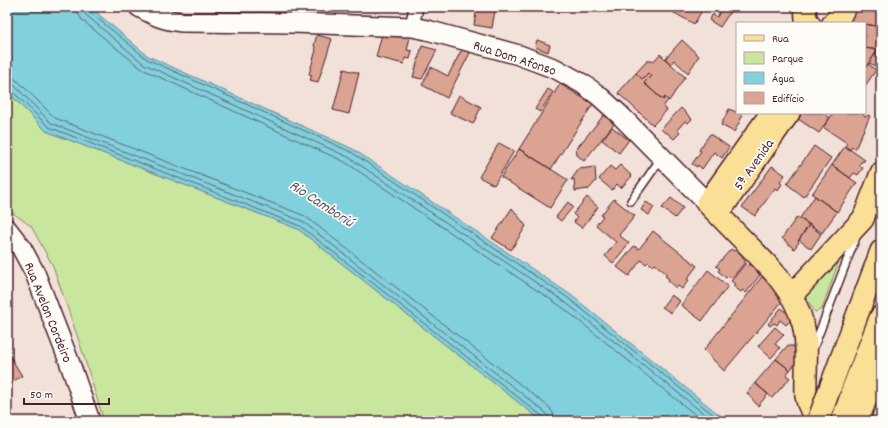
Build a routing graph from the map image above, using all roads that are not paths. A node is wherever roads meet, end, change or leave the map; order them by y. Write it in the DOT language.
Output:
graph roads {
  1 [pos="139,7"];
  2 [pos="416,7"];
  3 [pos="845,7"];
  4 [pos="834,22"];
  5 [pos="412,27"];
  6 [pos="770,114"];
  7 [pos="788,114"];
  8 [pos="662,157"];
  9 [pos="881,173"];
  10 [pos="631,201"];
  11 [pos="713,209"];
  12 [pos="863,219"];
  13 [pos="7,229"];
  14 [pos="881,251"];
  15 [pos="791,296"];
  16 [pos="881,317"];
  17 [pos="881,360"];
  18 [pos="806,368"];
  19 [pos="852,415"];
  20 [pos="90,421"];
  21 [pos="818,421"];
  1 -- 5 [label="main road, Rua Dom Afonso"];
  2 -- 5 [label="street"];
  3 -- 4 [label="main road"];
  5 -- 8 [label="main road, Rua Dom Afonso"];
  6 -- 11 [label="main road, 5ª Avenida"];
  7 -- 11 [label="main road, 5ª Avenida"];
  8 -- 10 [label="lane"];
  8 -- 11 [label="main road, Rua Dom Afonso"];
  9 -- 12 [label="main road"];
  11 -- 15 [label="main road, Rua Dom Afonso"];
  12 -- 15 [label="main road"];
  12 -- 18 [label="lane"];
  13 -- 20 [label="main road, Rua Avelon Cordeiro"];
  14 -- 21 [label="main road, bridge"];
  15 -- 18 [label="main road, Rua Dom Afonso"];
  16 -- 19 [label="highway"];
  17 -- 19 [label="highway"];
  18 -- 21 [label="main road, Rua Dom Afonso"];
}
